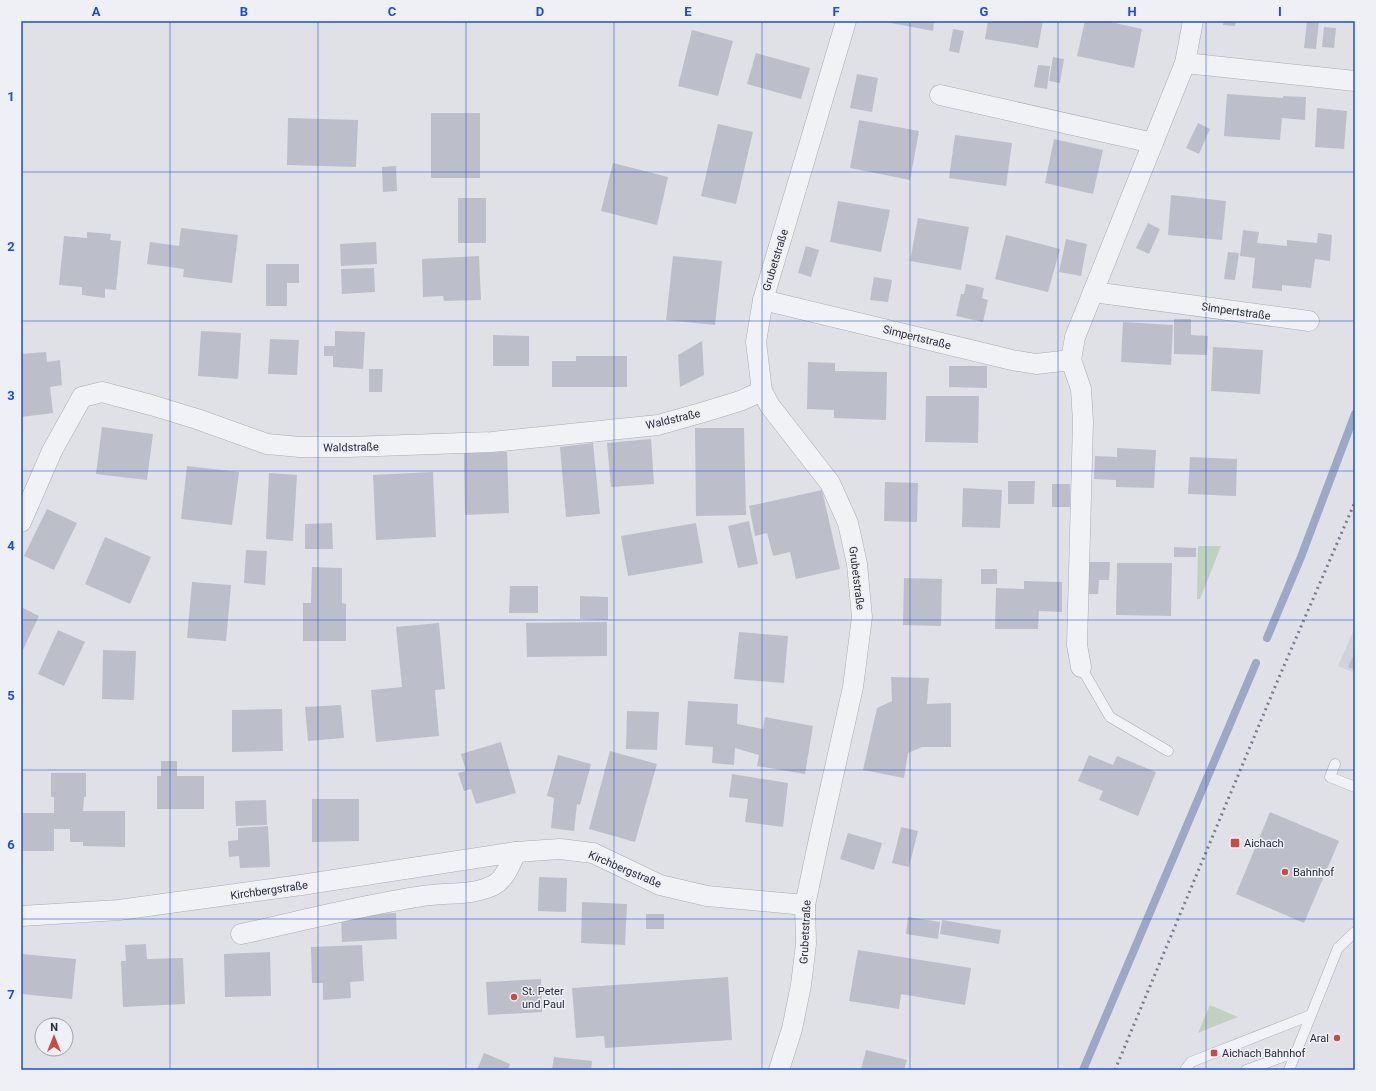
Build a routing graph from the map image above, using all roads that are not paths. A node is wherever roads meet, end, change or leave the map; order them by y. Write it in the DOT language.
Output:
graph roads {
  1 [pos="846,21"];
  2 [pos="1192,21"];
  3 [pos="1185,63"];
  4 [pos="1355,81"];
  5 [pos="940,95"];
  6 [pos="1153,143"];
  7 [pos="1093,292"];
  8 [pos="764,300"];
  9 [pos="1308,321"];
  10 [pos="1071,360"];
  11 [pos="762,391"];
  12 [pos="21,522"];
  13 [pos="1081,667"];
  14 [pos="1168,751"];
  15 [pos="1335,764"];
  16 [pos="1355,787"];
  17 [pos="516,852"];
  18 [pos="805,905"];
  19 [pos="21,916"];
  20 [pos="1355,932"];
  21 [pos="241,934"];
  22 [pos="1311,1015"];
  23 [pos="1296,1052"];
  24 [pos="779,1070"];
  25 [pos="1185,1070"];
  26 [pos="1246,1070"];
  27 [pos="1290,1070"];
  1 -- 8 [label="street, Grubetstraße"];
  2 -- 3 [label="street"];
  3 -- 4 [label="street"];
  3 -- 6 [label="street"];
  5 -- 6 [label="street"];
  6 -- 7 [label="street"];
  7 -- 9 [label="street, Simpertstraße"];
  7 -- 10 [label="street"];
  8 -- 10 [label="street, Simpertstraße"];
  8 -- 11 [label="street, Grubetstraße"];
  10 -- 13 [label="street"];
  11 -- 12 [label="street, Waldstraße"];
  11 -- 18 [label="street, Grubetstraße"];
  13 -- 14 [label="lane"];
  15 -- 16 [label="lane"];
  17 -- 18 [label="street, Kirchbergstraße"];
  17 -- 19 [label="street, Kirchbergstraße"];
  17 -- 21 [label="street"];
  18 -- 24 [label="street, Grubetstraße"];
  20 -- 22 [label="lane"];
  22 -- 23 [label="lane"];
  22 -- 25 [label="lane"];
  23 -- 26 [label="lane"];
  23 -- 27 [label="lane"];
}
